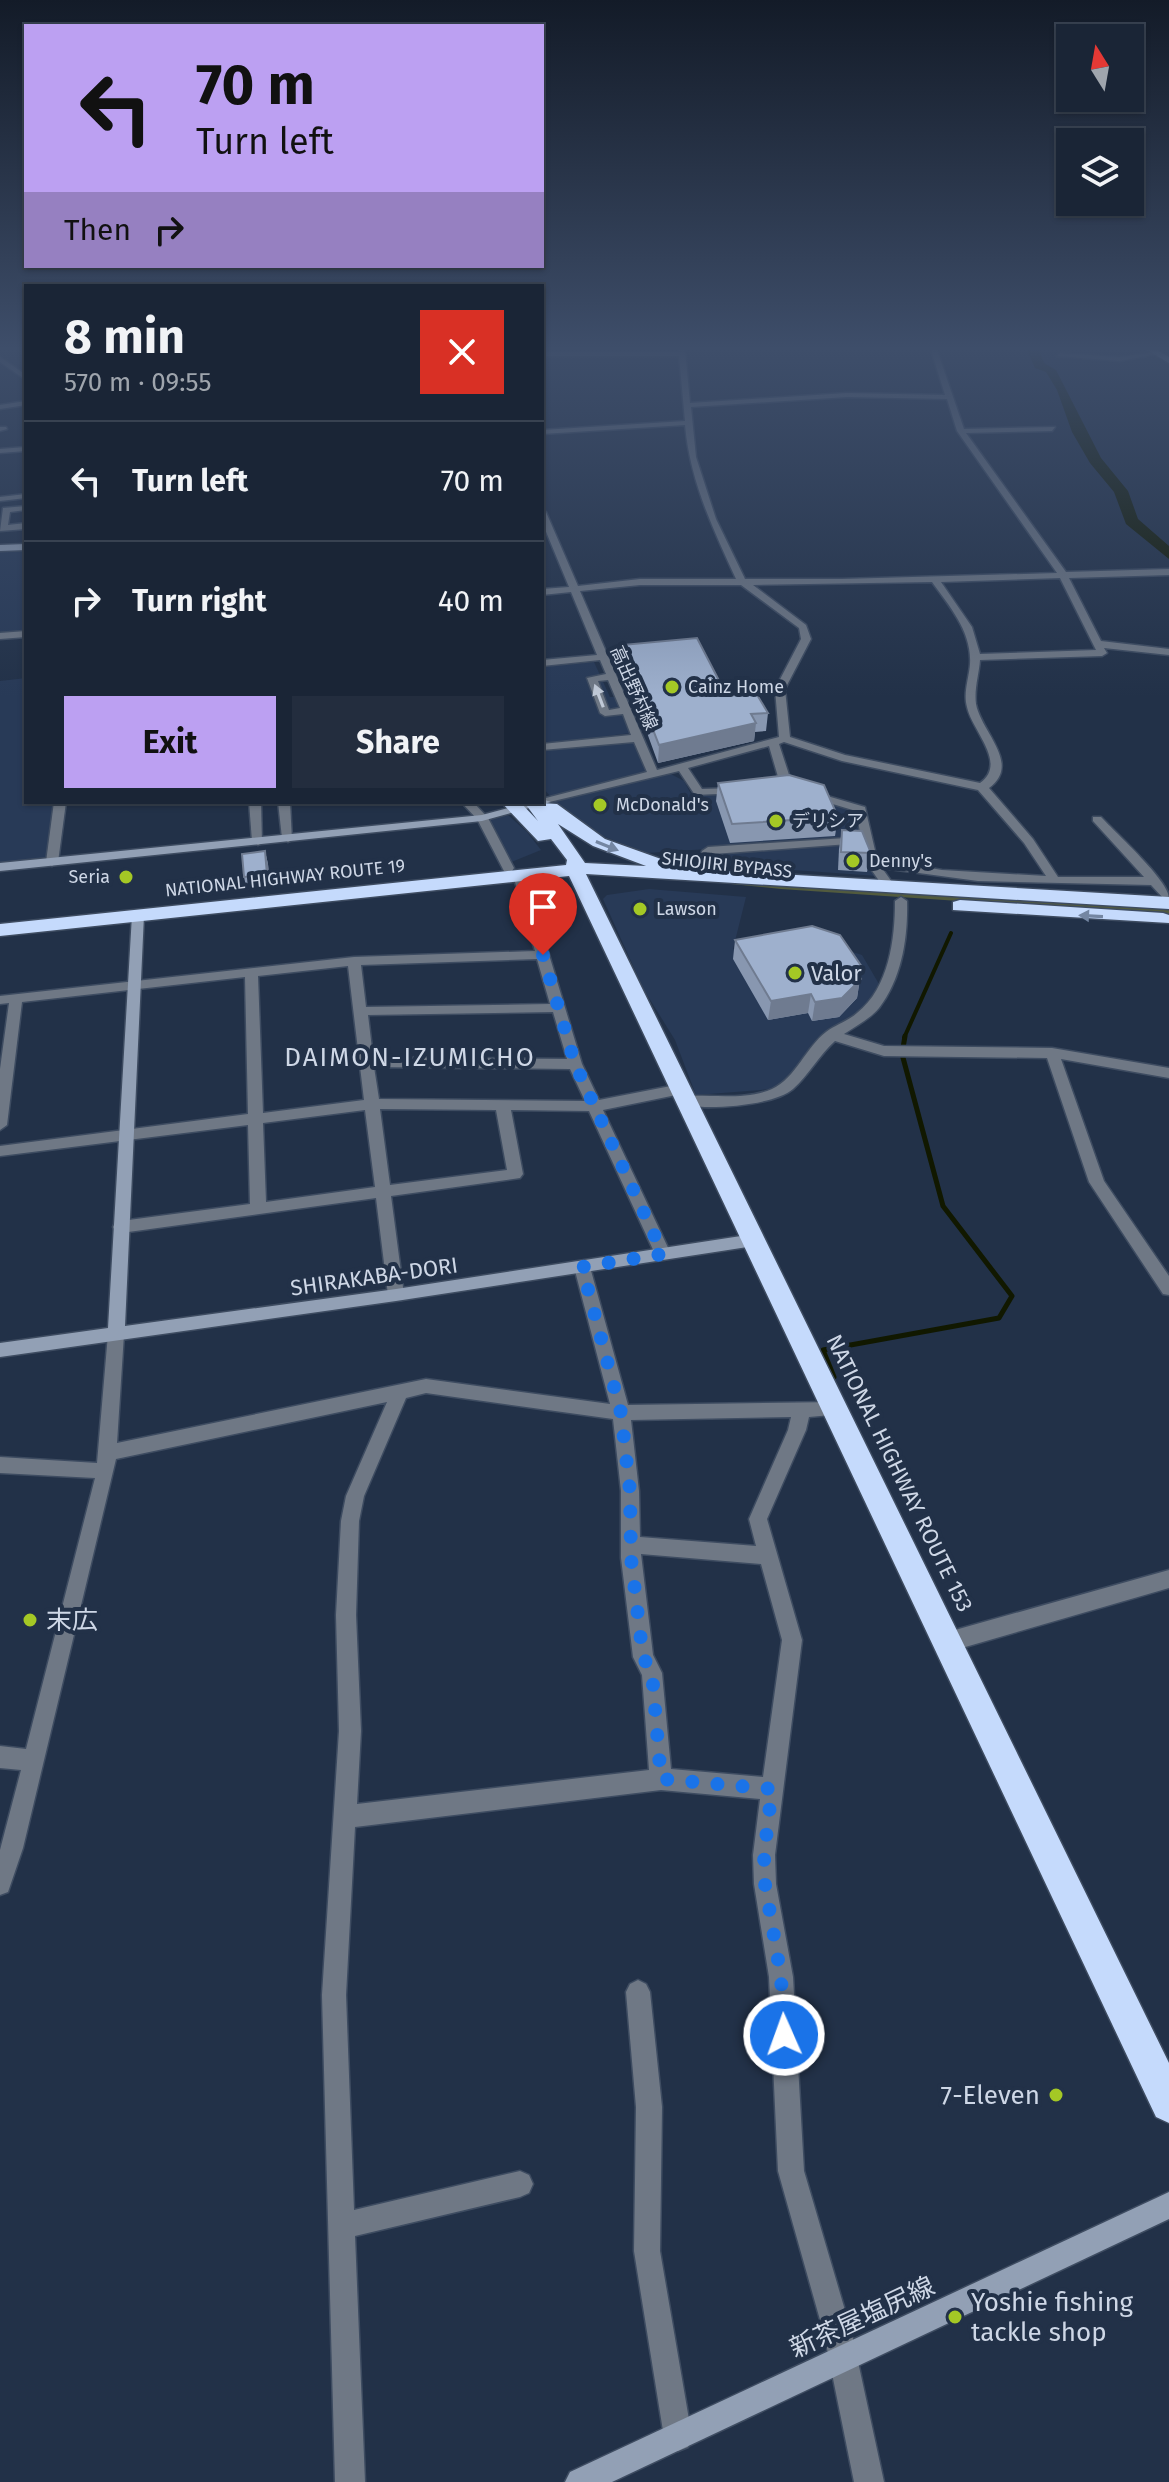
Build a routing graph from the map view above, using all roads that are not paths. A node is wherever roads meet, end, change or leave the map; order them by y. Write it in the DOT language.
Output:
graph roads {
  1 [pos="694,466"];
  2 [pos="986,466"];
  3 [pos="24,496"];
  4 [pos="0,499"];
  5 [pos="24,508"];
  6 [pos="24,526"];
  7 [pos="1,528"];
  8 [pos="546,531"];
  9 [pos="24,547"];
  10 [pos="0,548"];
  11 [pos="1168,572"];
  12 [pos="1064,576"];
  13 [pos="934,578"];
  14 [pos="741,580"];
  15 [pos="575,590"];
  16 [pos="544,592"];
  17 [pos="24,634"];
  18 [pos="0,636"];
  19 [pos="1098,644"];
  20 [pos="1169,652"];
  21 [pos="602,657"];
  22 [pos="976,657"];
  23 [pos="544,663"];
  24 [pos="611,677"];
  25 [pos="626,711"];
  26 [pos="638,738"];
  27 [pos="779,741"];
  28 [pos="544,747"];
  29 [pos="681,766"];
  30 [pos="653,774"];
  31 [pos="787,787"];
  32 [pos="982,787"];
  33 [pos="768,789"];
  34 [pos="754,790"];
  35 [pos="544,800"];
  36 [pos="60,804"];
  37 [pos="255,804"];
  38 [pos="284,804"];
  39 [pos="469,804"];
  40 [pos="527,804"];
  41 [pos="531,804"];
  42 [pos="531,804"];
  43 [pos="532,804"];
  44 [pos="482,818"];
  45 [pos="1097,819"];
  46 [pos="288,838"];
  47 [pos="869,840"];
  48 [pos="258,841"];
  49 [pos="553,844"];
  50 [pos="52,862"];
  51 [pos="872,862"];
  52 [pos="0,867"];
  53 [pos="575,870"];
  54 [pos="704,870"];
  55 [pos="512,873"];
  56 [pos="634,878"];
  57 [pos="1054,880"];
  58 [pos="1156,881"];
  59 [pos="868,884"];
  60 [pos="888,885"];
  61 [pos="1168,899"];
  62 [pos="901,901"];
  63 [pos="593,908"];
  64 [pos="138,915"];
  65 [pos="1169,920"];
  66 [pos="0,930"];
  67 [pos="543,955"];
  68 [pos="354,961"];
  69 [pos="251,971"];
  70 [pos="135,984"];
  71 [pos="16,998"];
  72 [pos="0,1000"];
  73 [pos="558,1008"];
  74 [pos="360,1011"];
  75 [pos="831,1035"];
  76 [pos="1052,1053"];
  77 [pos="366,1062"];
  78 [pos="575,1064"];
  79 [pos="3,1070"];
  80 [pos="1169,1073"];
  81 [pos="684,1095"];
  82 [pos="371,1104"];
  83 [pos="596,1106"];
  84 [pos="503,1108"];
  85 [pos="256,1119"];
  86 [pos="0,1125"];
  87 [pos="127,1135"];
  88 [pos="0,1151"];
  89 [pos="382,1192"];
  90 [pos="258,1208"];
  91 [pos="121,1227"];
  92 [pos="754,1240"];
  93 [pos="663,1254"];
  94 [pos="582,1267"];
  95 [pos="1169,1289"];
  96 [pos="396,1295"];
  97 [pos="116,1334"];
  98 [pos="0,1350"];
  99 [pos="400,1391"];
  100 [pos="836,1409"];
  101 [pos="801,1410"];
  102 [pos="621,1413"];
  103 [pos="108,1462"];
  104 [pos="0,1465"];
  105 [pos="631,1545"];
  106 [pos="767,1556"];
  107 [pos="1169,1579"];
  108 [pos="948,1642"];
  109 [pos="0,1757"];
  110 [pos="34,1760"];
  111 [pos="661,1779"];
  112 [pos="772,1789"];
  113 [pos="344,1817"];
  114 [pos="0,1884"];
  115 [pos="638,1992"];
  116 [pos="1169,2104"];
  117 [pos="520,2184"];
  118 [pos="1169,2205"];
  119 [pos="341,2226"];
  120 [pos="841,2360"];
  121 [pos="678,2437"];
  122 [pos="350,2482"];
  123 [pos="580,2482"];
  124 [pos="869,2482"];
  1 -- 14 [label="street"];
  2 -- 12 [label="street"];
  3 -- 4 [label="street"];
  5 -- 7 [label="street"];
  6 -- 7 [label="street"];
  8 -- 15 [label="street, 高出野村線"];
  9 -- 10 [label="street"];
  11 -- 12 [label="street"];
  12 -- 13 [label="street"];
  12 -- 19 [label="street"];
  13 -- 14 [label="street"];
  13 -- 22 [label="street"];
  14 -- 15 [label="street"];
  14 -- 27 [label="street"];
  15 -- 16 [label="street"];
  15 -- 21 [label="street, 高出野村線"];
  17 -- 18 [label="street"];
  19 -- 20 [label="street"];
  19 -- 22 [label="street"];
  21 -- 23 [label="street"];
  21 -- 24 [label="street, 高出野村線"];
  22 -- 32 [label="street"];
  24 -- 25 [label="street, 高出野村線"];
  25 -- 24 [label="street, one-way"];
  25 -- 26 [label="street, 高出野村線"];
  26 -- 28 [label="street"];
  26 -- 30 [label="street, 高出野村線"];
  27 -- 29 [label="street"];
  27 -- 31 [label="street"];
  27 -- 32 [label="street"];
  29 -- 30 [label="street"];
  29 -- 34 [label="street"];
  30 -- 35 [label="street"];
  31 -- 33 [label="street"];
  31 -- 47 [label="street"];
  32 -- 57 [label="street"];
  36 -- 50 [label="street"];
  37 -- 48 [label="street"];
  38 -- 46 [label="street"];
  39 -- 44 [label="street"];
  40 -- 44 [label="street"];
  41 -- 49 [label="highway"];
  42 -- 53 [label="highway"];
  43 -- 54 [label="highway, one-way"];
  44 -- 46 [label="street"];
  44 -- 55 [label="street"];
  45 -- 58 [label="street"];
  46 -- 48 [label="street"];
  47 -- 51 [label="street"];
  47 -- 54 [label="street"];
  48 -- 50 [label="street"];
  49 -- 53 [label="highway"];
  49 -- 55 [label="highway"];
  50 -- 52 [label="street"];
  51 -- 57 [label="street"];
  51 -- 60 [label="street"];
  53 -- 55 [label="highway, NATIONAL HIGHWAY ROUTE 19"];
  53 -- 56 [label="highway, SHIOJIRI BYPASS"];
  53 -- 59 [label="highway, SHIOJIRI BYPASS"];
  53 -- 63 [label="highway, NATIONAL HIGHWAY ROUTE 153"];
  54 -- 59 [label="highway"];
  55 -- 64 [label="highway, NATIONAL HIGHWAY ROUTE 19"];
  55 -- 67 [label="street"];
  56 -- 62 [label="highway, SHIOJIRI BYPASS"];
  56 -- 63 [label="highway"];
  57 -- 58 [label="street"];
  58 -- 61 [label="street"];
  59 -- 60 [label="highway"];
  60 -- 61 [label="highway"];
  65 -- 62 [label="highway, SHIOJIRI BYPASS, one-way"];
  62 -- 75 [label="street"];
  63 -- 81 [label="highway, NATIONAL HIGHWAY ROUTE 153"];
  64 -- 66 [label="highway, NATIONAL HIGHWAY ROUTE 19"];
  64 -- 70 [label="street"];
  67 -- 68 [label="street"];
  67 -- 73 [label="street"];
  68 -- 69 [label="street"];
  68 -- 74 [label="street"];
  69 -- 70 [label="street"];
  69 -- 85 [label="street"];
  70 -- 71 [label="street"];
  70 -- 87 [label="street"];
  71 -- 72 [label="street"];
  71 -- 79 [label="street"];
  73 -- 74 [label="street"];
  73 -- 78 [label="street"];
  74 -- 77 [label="street"];
  75 -- 76 [label="street"];
  75 -- 81 [label="street"];
  76 -- 80 [label="street"];
  76 -- 95 [label="street"];
  77 -- 78 [label="street"];
  77 -- 82 [label="street"];
  78 -- 83 [label="street"];
  79 -- 86 [label="street"];
  81 -- 83 [label="street"];
  81 -- 92 [label="highway, NATIONAL HIGHWAY ROUTE 153"];
  82 -- 84 [label="street"];
  82 -- 85 [label="street"];
  82 -- 89 [label="street"];
  83 -- 84 [label="street"];
  83 -- 93 [label="street"];
  84 -- 89 [label="street"];
  85 -- 87 [label="street"];
  85 -- 90 [label="street"];
  87 -- 88 [label="street"];
  87 -- 91 [label="street"];
  89 -- 90 [label="street"];
  89 -- 96 [label="street"];
  90 -- 91 [label="street"];
  91 -- 97 [label="street"];
  92 -- 93 [label="street, SHIRAKABA-DORI"];
  92 -- 100 [label="highway, NATIONAL HIGHWAY ROUTE 153"];
  93 -- 94 [label="street, SHIRAKABA-DORI"];
  94 -- 96 [label="street, SHIRAKABA-DORI"];
  94 -- 102 [label="street"];
  96 -- 97 [label="street, SHIRAKABA-DORI"];
  97 -- 98 [label="street, SHIRAKABA-DORI"];
  97 -- 103 [label="street"];
  99 -- 102 [label="street"];
  99 -- 103 [label="street"];
  99 -- 113 [label="street"];
  100 -- 101 [label="street"];
  100 -- 108 [label="highway, NATIONAL HIGHWAY ROUTE 153"];
  101 -- 102 [label="street"];
  101 -- 106 [label="street"];
  102 -- 105 [label="street"];
  103 -- 104 [label="street"];
  103 -- 110 [label="street"];
  105 -- 106 [label="street"];
  105 -- 111 [label="street"];
  106 -- 112 [label="street"];
  107 -- 108 [label="street"];
  108 -- 116 [label="highway, NATIONAL HIGHWAY ROUTE 153"];
  109 -- 110 [label="street"];
  110 -- 114 [label="street"];
  111 -- 112 [label="street"];
  111 -- 113 [label="street"];
  112 -- 120 [label="street"];
  113 -- 119 [label="street"];
  115 -- 121 [label="street"];
  117 -- 119 [label="street"];
  118 -- 120 [label="street, 新茶屋塩尻線"];
  119 -- 122 [label="street"];
  120 -- 121 [label="street, 新茶屋塩尻線"];
  120 -- 124 [label="street"];
  121 -- 123 [label="street, 新茶屋塩尻線"];
}
